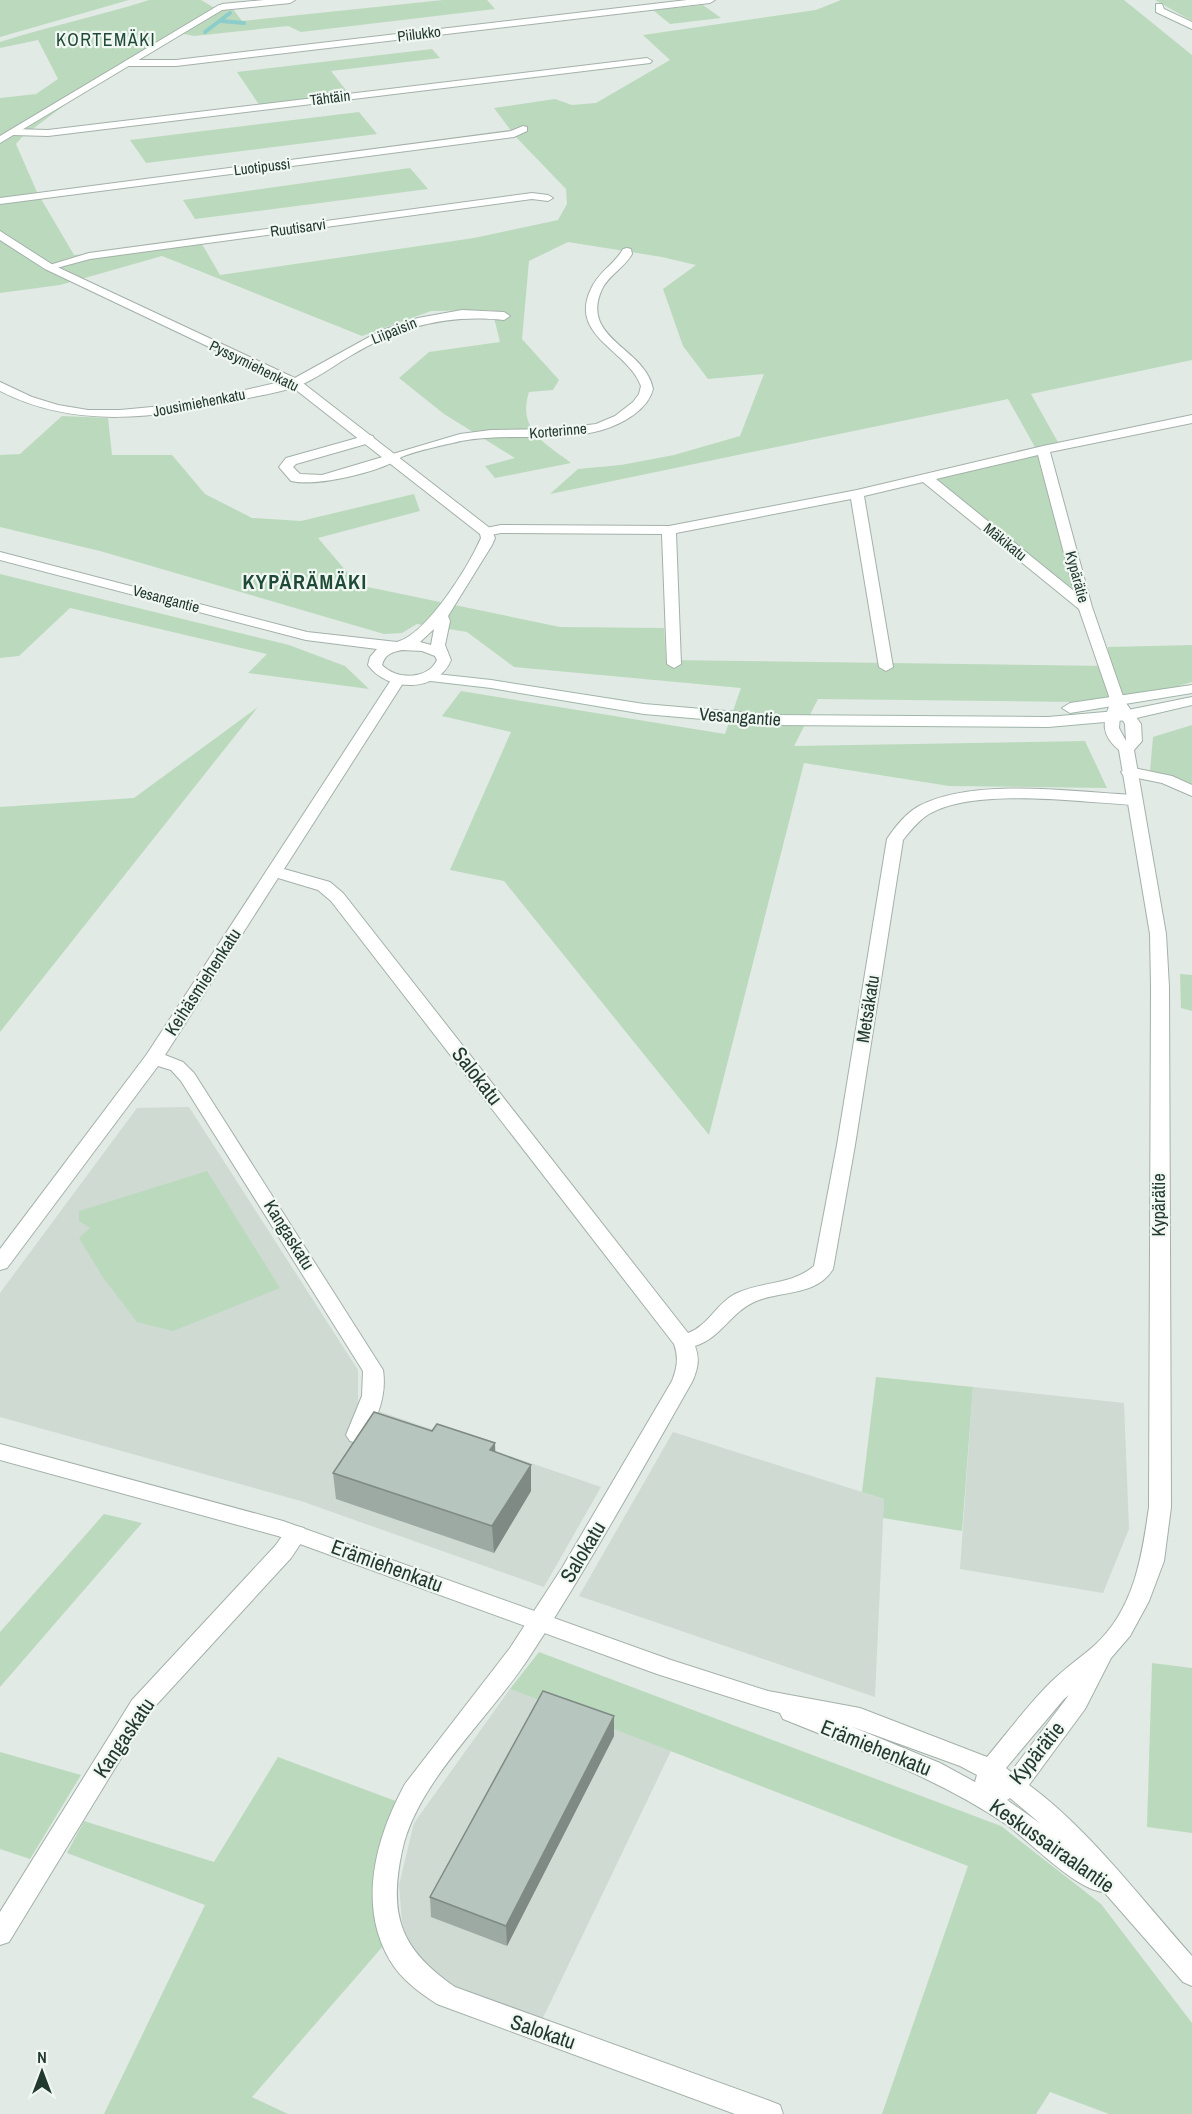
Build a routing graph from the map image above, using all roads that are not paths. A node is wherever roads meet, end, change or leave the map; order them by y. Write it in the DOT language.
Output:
graph roads {
  1 [pos="290,0"];
  2 [pos="710,0"];
  3 [pos="1149,0"];
  4 [pos="1192,26"];
  5 [pos="647,61"];
  6 [pos="129,63"];
  7 [pos="523,129"];
  8 [pos="13,132"];
  9 [pos="0,140"];
  10 [pos="548,198"];
  11 [pos="0,201"];
  12 [pos="0,234"];
  13 [pos="627,251"];
  14 [pos="49,267"];
  15 [pos="504,316"];
  16 [pos="295,383"];
  17 [pos="0,386"];
  18 [pos="1191,421"];
  19 [pos="368,439"];
  20 [pos="1043,450"];
  21 [pos="392,458"];
  22 [pos="926,478"];
  23 [pos="857,494"];
  24 [pos="669,531"];
  25 [pos="486,532"];
  26 [pos="0,556"];
  27 [pos="1085,607"];
  28 [pos="441,616"];
  29 [pos="333,641"];
  30 [pos="400,646"];
  31 [pos="442,659"];
  32 [pos="375,660"];
  33 [pos="674,664"];
  34 [pos="886,667"];
  35 [pos="427,677"];
  36 [pos="491,684"];
  37 [pos="395,685"];
  38 [pos="1192,689"];
  39 [pos="1118,702"];
  40 [pos="1192,702"];
  41 [pos="1128,715"];
  42 [pos="1112,716"];
  43 [pos="992,720"];
  44 [pos="1126,749"];
  45 [pos="1129,772"];
  46 [pos="1192,791"];
  47 [pos="1134,800"];
  48 [pos="275,872"];
  49 [pos="154,1058"];
  50 [pos="0,1263"];
  51 [pos="684,1342"];
  52 [pos="357,1435"];
  53 [pos="0,1452"];
  54 [pos="296,1534"];
  55 [pos="540,1621"];
  56 [pos="1105,1650"];
  57 [pos="768,1701"];
  58 [pos="990,1770"];
  59 [pos="1013,1787"];
  60 [pos="984,1798"];
  61 [pos="1121,1894"];
  62 [pos="0,1934"];
  63 [pos="1192,1974"];
  64 [pos="770,2114"];
  1 -- 6 [label="street"];
  2 -- 6 [label="street, Piilukko"];
  3 -- 4 [label="street"];
  5 -- 8 [label="street, Tähtäin"];
  6 -- 8 [label="street"];
  7 -- 11 [label="street, Luotipussi"];
  8 -- 9 [label="street"];
  10 -- 14 [label="street, Ruutisarvi"];
  12 -- 14 [label="street, Pyssymiehenkatu"];
  13 -- 21 [label="street, Korterinne"];
  14 -- 16 [label="street, Pyssymiehenkatu"];
  15 -- 16 [label="street, Liipaisin"];
  16 -- 17 [label="street, Jousimiehenkatu"];
  16 -- 19 [label="street, Pyssymiehenkatu"];
  18 -- 20 [label="street"];
  19 -- 21 [label="street, Pyssymiehenkatu"];
  19 -- 21 [label="street, Korterinne"];
  20 -- 22 [label="street"];
  20 -- 27 [label="street, Kypärätie"];
  21 -- 25 [label="street, Pyssymiehenkatu"];
  22 -- 23 [label="street"];
  22 -- 27 [label="street, Mäkikatu"];
  23 -- 24 [label="street"];
  23 -- 34 [label="street"];
  24 -- 25 [label="street"];
  24 -- 33 [label="street"];
  25 -- 28 [label="street"];
  26 -- 29 [label="street, Vesangantie"];
  27 -- 39 [label="street, Kypärätie"];
  28 -- 30 [label="street"];
  28 -- 31 [label="street"];
  29 -- 30 [label="street, Vesangantie"];
  29 -- 32 [label="street, Vesangantie"];
  30 -- 31 [label="street, Vesangantie"];
  30 -- 32 [label="street"];
  31 -- 35 [label="street"];
  31 -- 36 [label="street, Vesangantie"];
  32 -- 37 [label="street"];
  35 -- 36 [label="street, Vesangantie"];
  35 -- 37 [label="street, Vesangantie"];
  36 -- 43 [label="street, Vesangantie"];
  37 -- 48 [label="street, Keihäsmiehenkatu"];
  38 -- 39 [label="street, Vesangantie"];
  39 -- 41 [label="street, Kypärätie"];
  39 -- 42 [label="street"];
  39 -- 43 [label="street, Vesangantie"];
  40 -- 41 [label="street, Vesangantie"];
  41 -- 42 [label="street, Vesangantie"];
  41 -- 44 [label="street, Kypärätie"];
  42 -- 43 [label="street, Vesangantie"];
  42 -- 44 [label="street, Kypärätie"];
  44 -- 45 [label="street, Kypärätie"];
  45 -- 46 [label="street"];
  45 -- 47 [label="street, Kypärätie"];
  47 -- 51 [label="street, Metsäkatu"];
  47 -- 56 [label="street, Kypärätie"];
  48 -- 49 [label="street, Keihäsmiehenkatu"];
  48 -- 51 [label="street, Salokatu"];
  49 -- 50 [label="street, Keihäsmiehenkatu"];
  49 -- 52 [label="street, Kangaskatu"];
  51 -- 55 [label="street, Salokatu"];
  53 -- 54 [label="street, Erämiehenkatu"];
  54 -- 55 [label="street, Erämiehenkatu"];
  54 -- 62 [label="street, Kangaskatu"];
  55 -- 57 [label="street, Erämiehenkatu"];
  55 -- 64 [label="street, Salokatu"];
  56 -- 58 [label="street, Kypärätie"];
  56 -- 59 [label="street, Kypärätie"];
  57 -- 58 [label="street, Erämiehenkatu"];
  57 -- 60 [label="street, Erämiehenkatu"];
  58 -- 59 [label="street, Keskussairaalantie"];
  58 -- 60 [label="street, Kypärätie"];
  59 -- 60 [label="street, Kypärätie"];
  59 -- 61 [label="street, Keskussairaalantie"];
  60 -- 61 [label="street, Keskussairaalantie"];
  61 -- 63 [label="street, Keskussairaalantie"];
}
